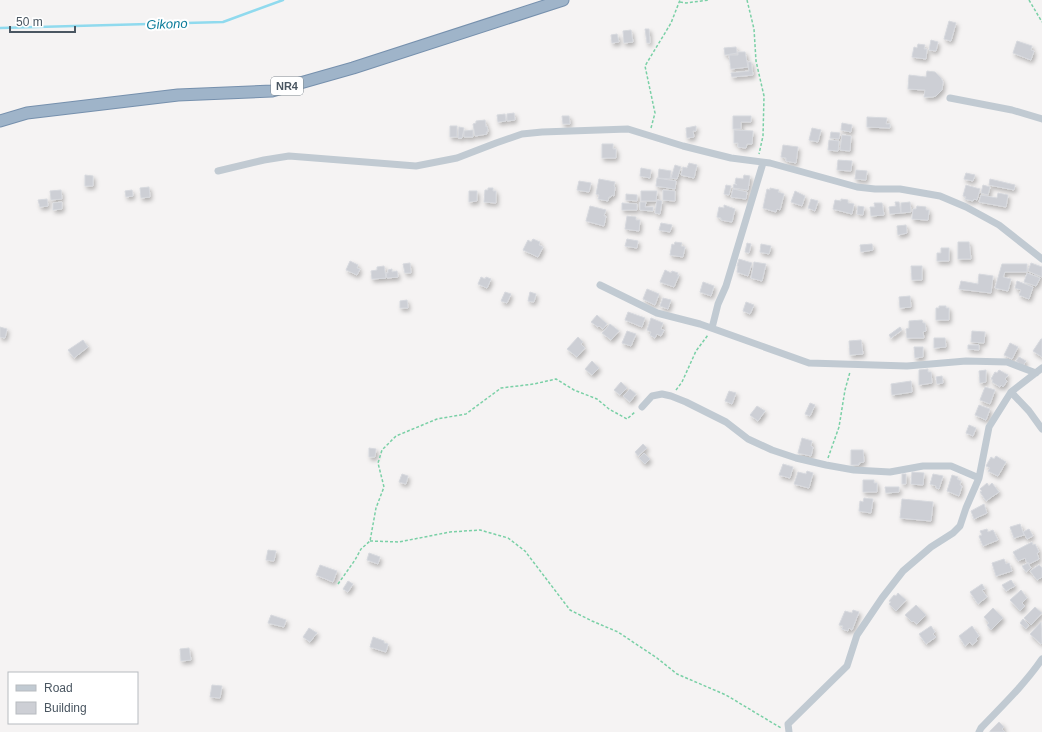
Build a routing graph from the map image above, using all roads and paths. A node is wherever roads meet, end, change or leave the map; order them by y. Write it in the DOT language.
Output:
graph roads {
  1 [pos="564,0"];
  2 [pos="709,0"];
  3 [pos="747,0"];
  4 [pos="1030,0"];
  5 [pos="680,1"];
  6 [pos="1042,22"];
  7 [pos="950,98"];
  8 [pos="1042,119"];
  9 [pos="0,121"];
  10 [pos="649,136"];
  11 [pos="760,162"];
  12 [pos="218,171"];
  13 [pos="1042,259"];
  14 [pos="600,285"];
  15 [pos="712,328"];
  16 [pos="852,365"];
  17 [pos="1042,368"];
  18 [pos="1036,373"];
  19 [pos="1011,392"];
  20 [pos="671,396"];
  21 [pos="642,407"];
  22 [pos="1042,430"];
  23 [pos="826,465"];
  24 [pos="979,478"];
  25 [pos="370,541"];
  26 [pos="338,584"];
  27 [pos="1042,659"];
  28 [pos="782,728"];
  29 [pos="788,732"];
  30 [pos="979,732"];
  1 -- 9 [label="highway, NR4"];
  2 -- 5 [label="path"];
  3 -- 11 [label="path"];
  4 -- 6 [label="path"];
  5 -- 10 [label="path"];
  7 -- 8 [label="street"];
  10 -- 11 [label="street"];
  10 -- 12 [label="street"];
  11 -- 13 [label="street"];
  11 -- 15 [label="street"];
  14 -- 15 [label="street"];
  15 -- 16 [label="street"];
  15 -- 20 [label="path"];
  16 -- 18 [label="street"];
  16 -- 23 [label="path"];
  17 -- 18 [label="street"];
  18 -- 19 [label="street"];
  19 -- 22 [label="street"];
  19 -- 24 [label="street"];
  20 -- 21 [label="street"];
  20 -- 23 [label="street"];
  21 -- 25 [label="path"];
  23 -- 24 [label="street"];
  24 -- 29 [label="street"];
  25 -- 26 [label="path"];
  25 -- 28 [label="path"];
  27 -- 30 [label="street"];
}
